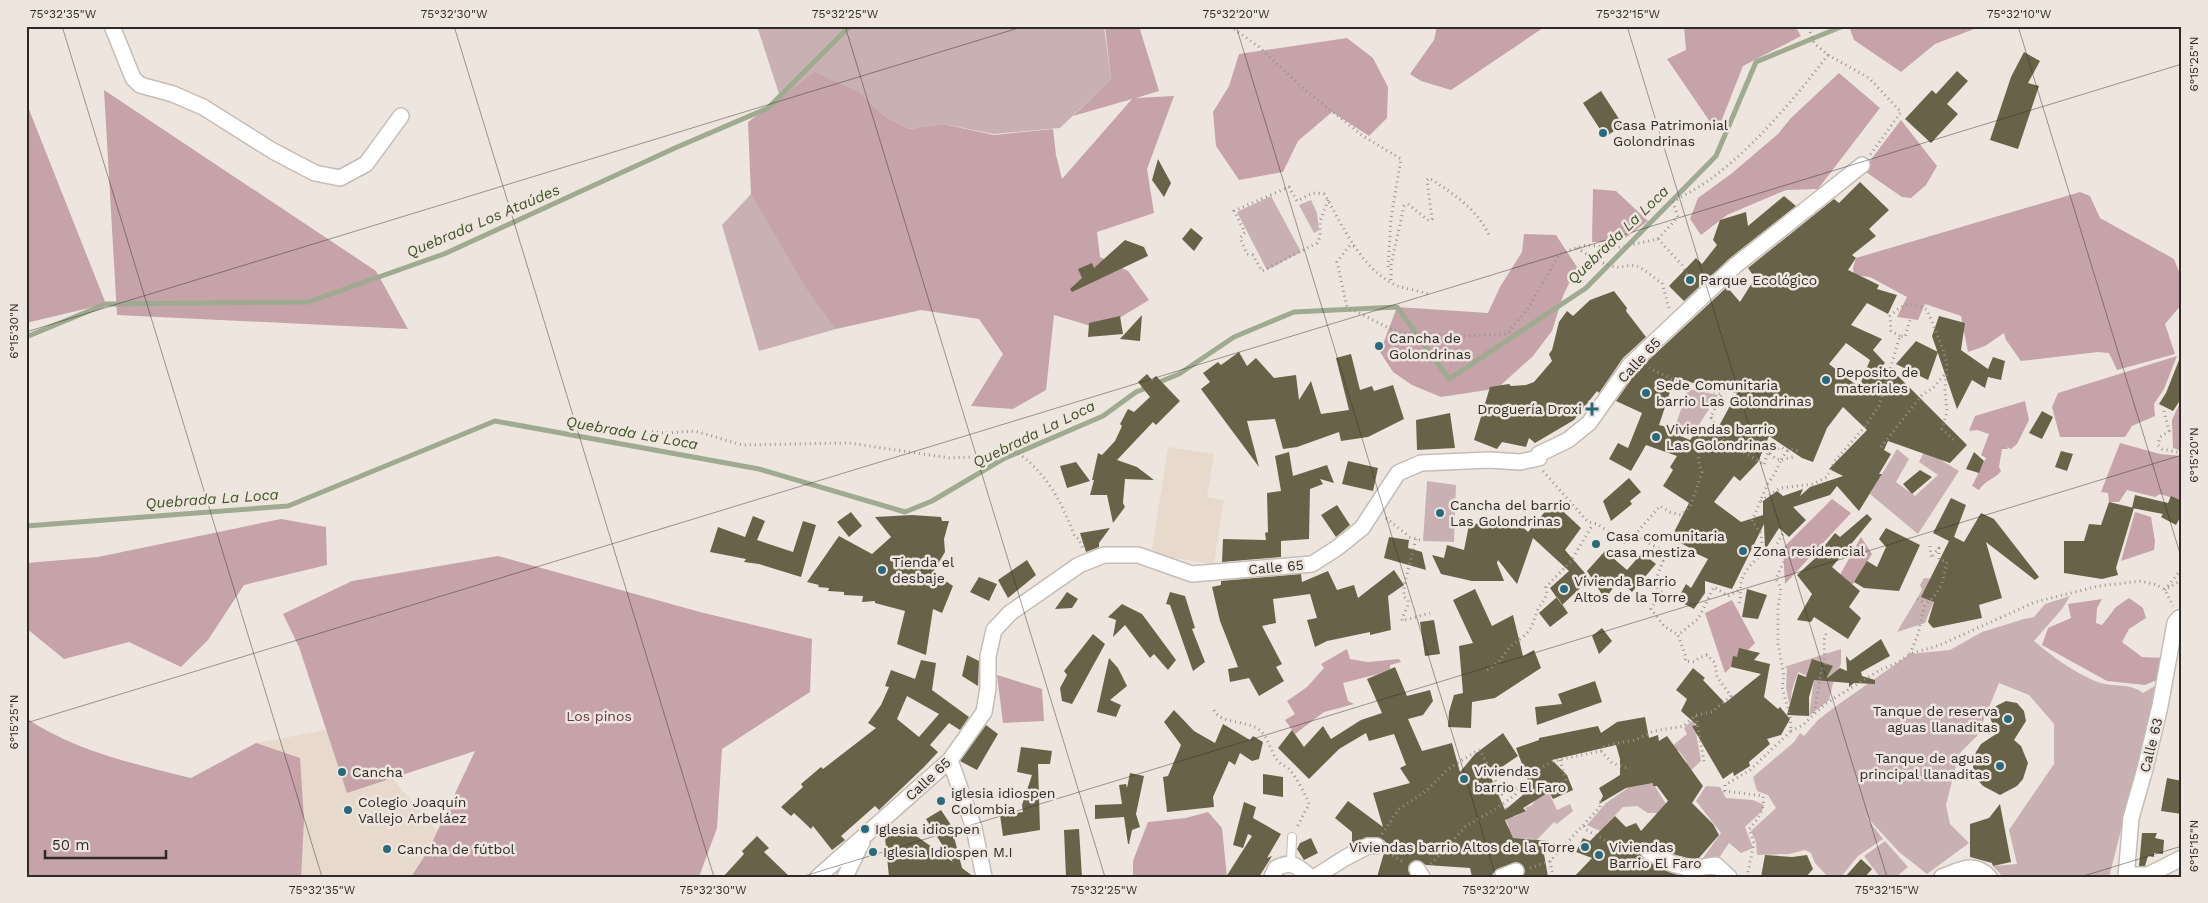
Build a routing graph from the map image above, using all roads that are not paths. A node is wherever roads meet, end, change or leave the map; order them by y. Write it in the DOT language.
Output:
graph roads {
  1 [pos="112,26"];
  2 [pos="401,116"];
  3 [pos="1862,165"];
  4 [pos="2180,617"];
  5 [pos="950,760"];
  6 [pos="865,836"];
  7 [pos="1292,837"];
  8 [pos="1376,846"];
  9 [pos="1649,852"];
  10 [pos="2182,858"];
  11 [pos="1291,864"];
  12 [pos="1516,871"];
  13 [pos="2127,876"];
  14 [pos="818,877"];
  15 [pos="845,877"];
  16 [pos="984,877"];
  17 [pos="1272,877"];
  18 [pos="1310,877"];
  19 [pos="1315,877"];
  20 [pos="1500,877"];
  21 [pos="1730,877"];
  22 [pos="1942,877"];
  23 [pos="1989,877"];
  1 -- 2 [label="street"];
  3 -- 5 [label="street, Calle 65"];
  4 -- 13 [label="street, Calle 63"];
  5 -- 6 [label="street, Calle 65"];
  5 -- 16 [label="street"];
  6 -- 14 [label="street, Calle 65"];
  6 -- 15 [label="street"];
  7 -- 11 [label="lane"];
  8 -- 19 [label="street"];
  9 -- 21 [label="street"];
  10 -- 13 [label="street"];
  11 -- 17 [label="street"];
  11 -- 18 [label="street"];
  12 -- 20 [label="street"];
  22 -- 23 [label="street"];
}
